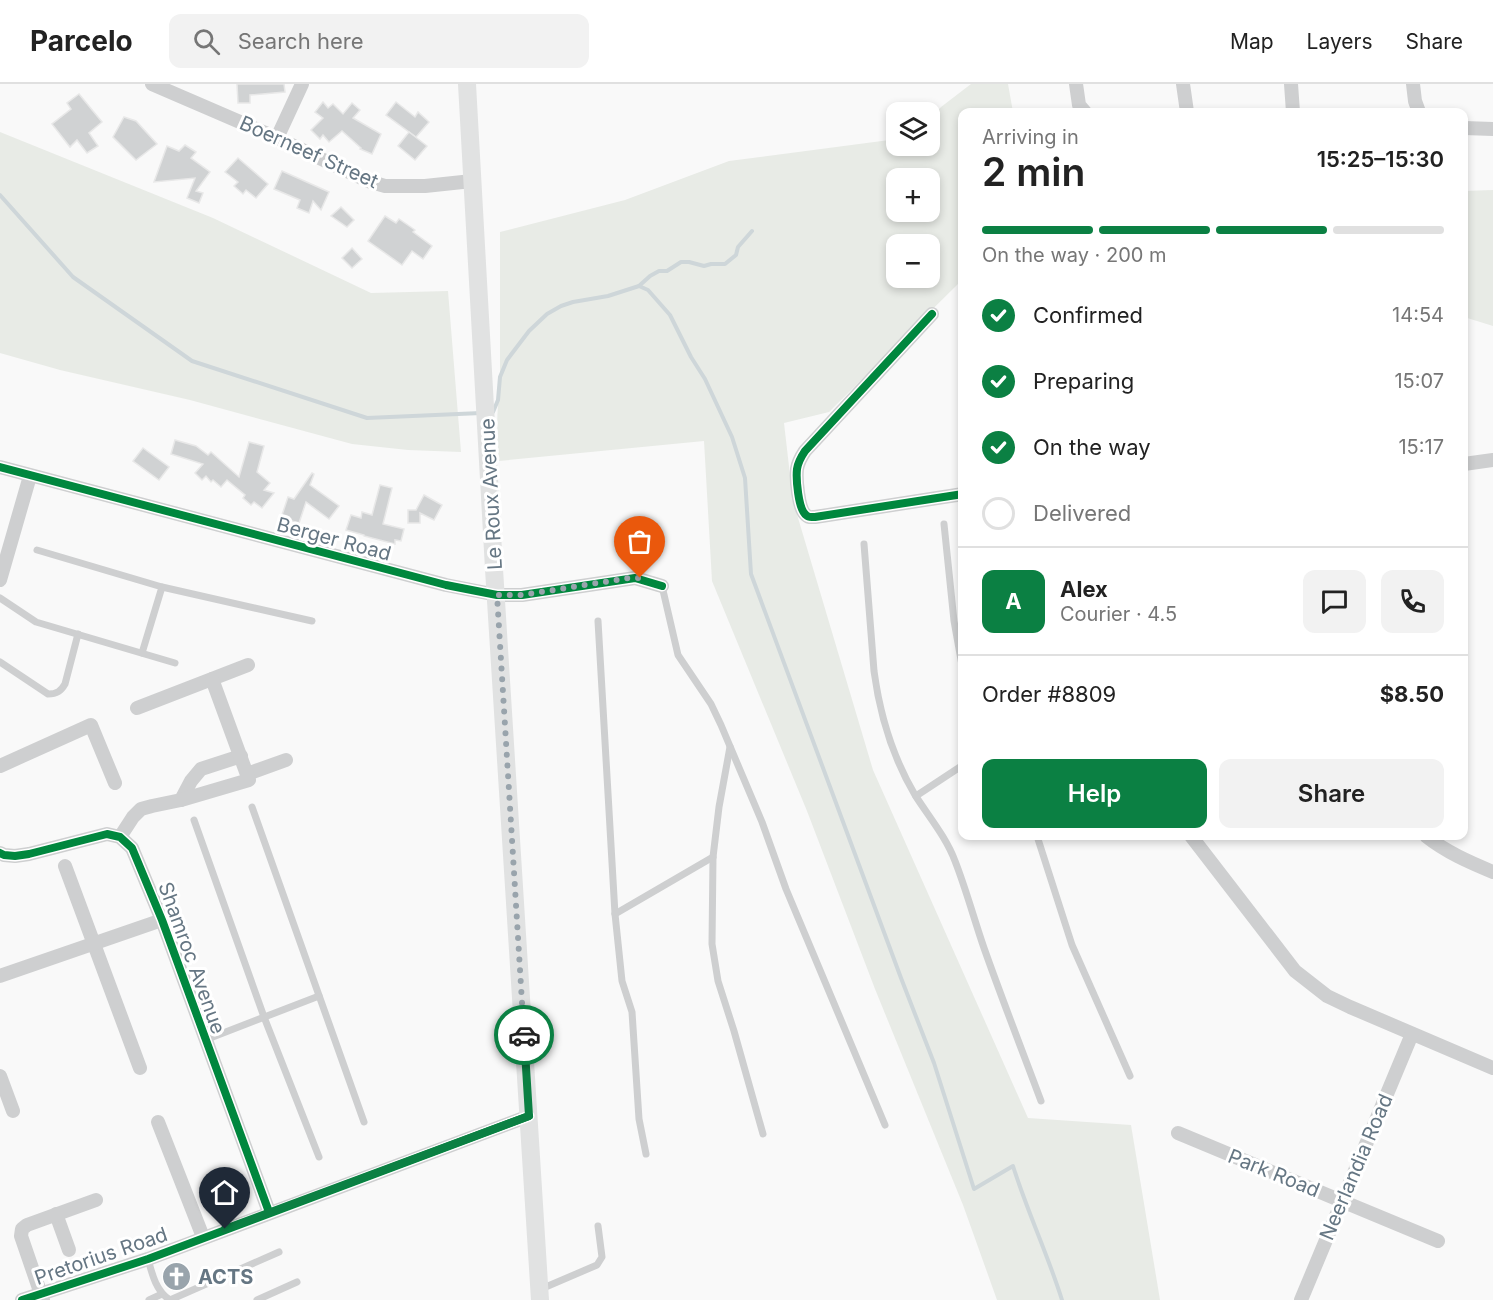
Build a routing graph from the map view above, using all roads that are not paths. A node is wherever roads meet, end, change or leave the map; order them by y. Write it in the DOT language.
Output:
graph roads {
  1 [pos="152,84"];
  2 [pos="302,84"];
  3 [pos="467,84"];
  4 [pos="1076,84"];
  5 [pos="1183,84"];
  6 [pos="1291,84"];
  7 [pos="1413,84"];
  8 [pos="1082,108"];
  9 [pos="1186,108"];
  10 [pos="1293,108"];
  11 [pos="1417,108"];
  12 [pos="1468,128"];
  13 [pos="1493,129"];
  14 [pos="277,138"];
  15 [pos="472,181"];
  16 [pos="932,314"];
  17 [pos="1493,460"];
  18 [pos="1468,463"];
  19 [pos="0,467"];
  20 [pos="30,476"];
  21 [pos="958,495"];
  22 [pos="944,524"];
  23 [pos="864,544"];
  24 [pos="37,550"];
  25 [pos="0,580"];
  26 [pos="662,586"];
  27 [pos="162,587"];
  28 [pos="497,595"];
  29 [pos="0,598"];
  30 [pos="312,621"];
  31 [pos="598,621"];
  32 [pos="78,634"];
  33 [pos="958,643"];
  34 [pos="142,653"];
  35 [pos="0,662"];
  36 [pos="175,663"];
  37 [pos="248,665"];
  38 [pos="212,679"];
  39 [pos="137,708"];
  40 [pos="730,747"];
  41 [pos="241,756"];
  42 [pos="285,760"];
  43 [pos="0,766"];
  44 [pos="958,768"];
  45 [pos="248,777"];
  46 [pos="115,783"];
  47 [pos="916,796"];
  48 [pos="181,800"];
  49 [pos="252,807"];
  50 [pos="194,820"];
  51 [pos="120,837"];
  52 [pos="1038,840"];
  53 [pos="1194,840"];
  54 [pos="1431,840"];
  55 [pos="0,853"];
  56 [pos="713,857"];
  57 [pos="65,866"];
  58 [pos="1493,872"];
  59 [pos="615,914"];
  60 [pos="162,920"];
  61 [pos="94,944"];
  62 [pos="0,976"];
  63 [pos="319,996"];
  64 [pos="264,1017"];
  65 [pos="1413,1034"];
  66 [pos="205,1040"];
  67 [pos="140,1068"];
  68 [pos="1493,1068"];
  69 [pos="0,1076"];
  70 [pos="1130,1076"];
  71 [pos="1041,1101"];
  72 [pos="13,1111"];
  73 [pos="529,1116"];
  74 [pos="158,1122"];
  75 [pos="364,1122"];
  76 [pos="885,1125"];
  77 [pos="1178,1133"];
  78 [pos="763,1134"];
  79 [pos="646,1155"];
  80 [pos="319,1157"];
  81 [pos="96,1200"];
  82 [pos="1342,1201"];
  83 [pos="269,1212"];
  84 [pos="56,1214"];
  85 [pos="598,1226"];
  86 [pos="203,1237"];
  87 [pos="1438,1241"];
  88 [pos="69,1250"];
  89 [pos="279,1252"];
  90 [pos="147,1259"];
  91 [pos="297,1282"];
  92 [pos="162,1294"];
  93 [pos="539,1295"];
  94 [pos="41,1297"];
  95 [pos="22,1300"];
  96 [pos="149,1300"];
  97 [pos="170,1300"];
  98 [pos="257,1300"];
  99 [pos="1301,1300"];
  1 -- 14 [label="street, Boerneef Street"];
  2 -- 14 [label="street"];
  3 -- 15 [label="main road, Le Roux Avenue"];
  4 -- 8 [label="street"];
  5 -- 9 [label="street"];
  6 -- 10 [label="street"];
  7 -- 11 [label="street"];
  12 -- 13 [label="street"];
  14 -- 15 [label="street, Boerneef Street"];
  15 -- 28 [label="main road, Le Roux Avenue"];
  16 -- 21 [label="street"];
  17 -- 18 [label="street"];
  19 -- 20 [label="street, Berger Road"];
  20 -- 25 [label="street"];
  20 -- 28 [label="street, Berger Road"];
  22 -- 33 [label="lane"];
  23 -- 47 [label="lane"];
  24 -- 27 [label="lane"];
  26 -- 28 [label="street, Berger Road"];
  26 -- 40 [label="lane"];
  27 -- 30 [label="lane"];
  27 -- 34 [label="lane"];
  28 -- 73 [label="main road, Le Roux Avenue"];
  29 -- 32 [label="lane"];
  31 -- 59 [label="lane"];
  32 -- 34 [label="lane"];
  32 -- 35 [label="lane"];
  34 -- 36 [label="lane"];
  37 -- 38 [label="street"];
  38 -- 39 [label="street"];
  38 -- 41 [label="street"];
  40 -- 56 [label="lane"];
  40 -- 76 [label="lane"];
  41 -- 45 [label="street"];
  41 -- 48 [label="street"];
  42 -- 45 [label="street"];
  43 -- 46 [label="street"];
  44 -- 47 [label="lane"];
  45 -- 48 [label="street"];
  47 -- 71 [label="lane"];
  48 -- 51 [label="street"];
  49 -- 63 [label="lane"];
  50 -- 64 [label="lane"];
  51 -- 55 [label="street"];
  51 -- 60 [label="street, Shamroc Avenue"];
  52 -- 70 [label="lane"];
  53 -- 65 [label="street"];
  54 -- 58 [label="street"];
  56 -- 59 [label="lane"];
  56 -- 78 [label="lane"];
  57 -- 61 [label="street"];
  59 -- 79 [label="lane"];
  60 -- 61 [label="street"];
  60 -- 66 [label="street, Shamroc Avenue"];
  61 -- 62 [label="street"];
  61 -- 67 [label="street"];
  63 -- 64 [label="lane"];
  63 -- 75 [label="lane"];
  64 -- 66 [label="lane"];
  64 -- 80 [label="lane"];
  65 -- 68 [label="street"];
  65 -- 82 [label="street, Neerlandia Road"];
  66 -- 83 [label="street, Shamroc Avenue"];
  69 -- 72 [label="street"];
  73 -- 83 [label="street, Pretorius Road"];
  73 -- 93 [label="main road, Le Roux Avenue"];
  74 -- 86 [label="street"];
  77 -- 82 [label="street, Park Road"];
  81 -- 84 [label="street"];
  82 -- 87 [label="street, Park Road"];
  82 -- 99 [label="street, Neerlandia Road"];
  83 -- 86 [label="street, Pretorius Road"];
  84 -- 88 [label="street"];
  84 -- 94 [label="street"];
  85 -- 93 [label="lane"];
  86 -- 90 [label="street, Pretorius Road"];
  89 -- 97 [label="lane"];
  90 -- 92 [label="lane"];
  90 -- 94 [label="street, Pretorius Road"];
  91 -- 98 [label="lane"];
  92 -- 96 [label="lane"];
  92 -- 97 [label="lane"];
  94 -- 95 [label="street, Pretorius Road"];
}
